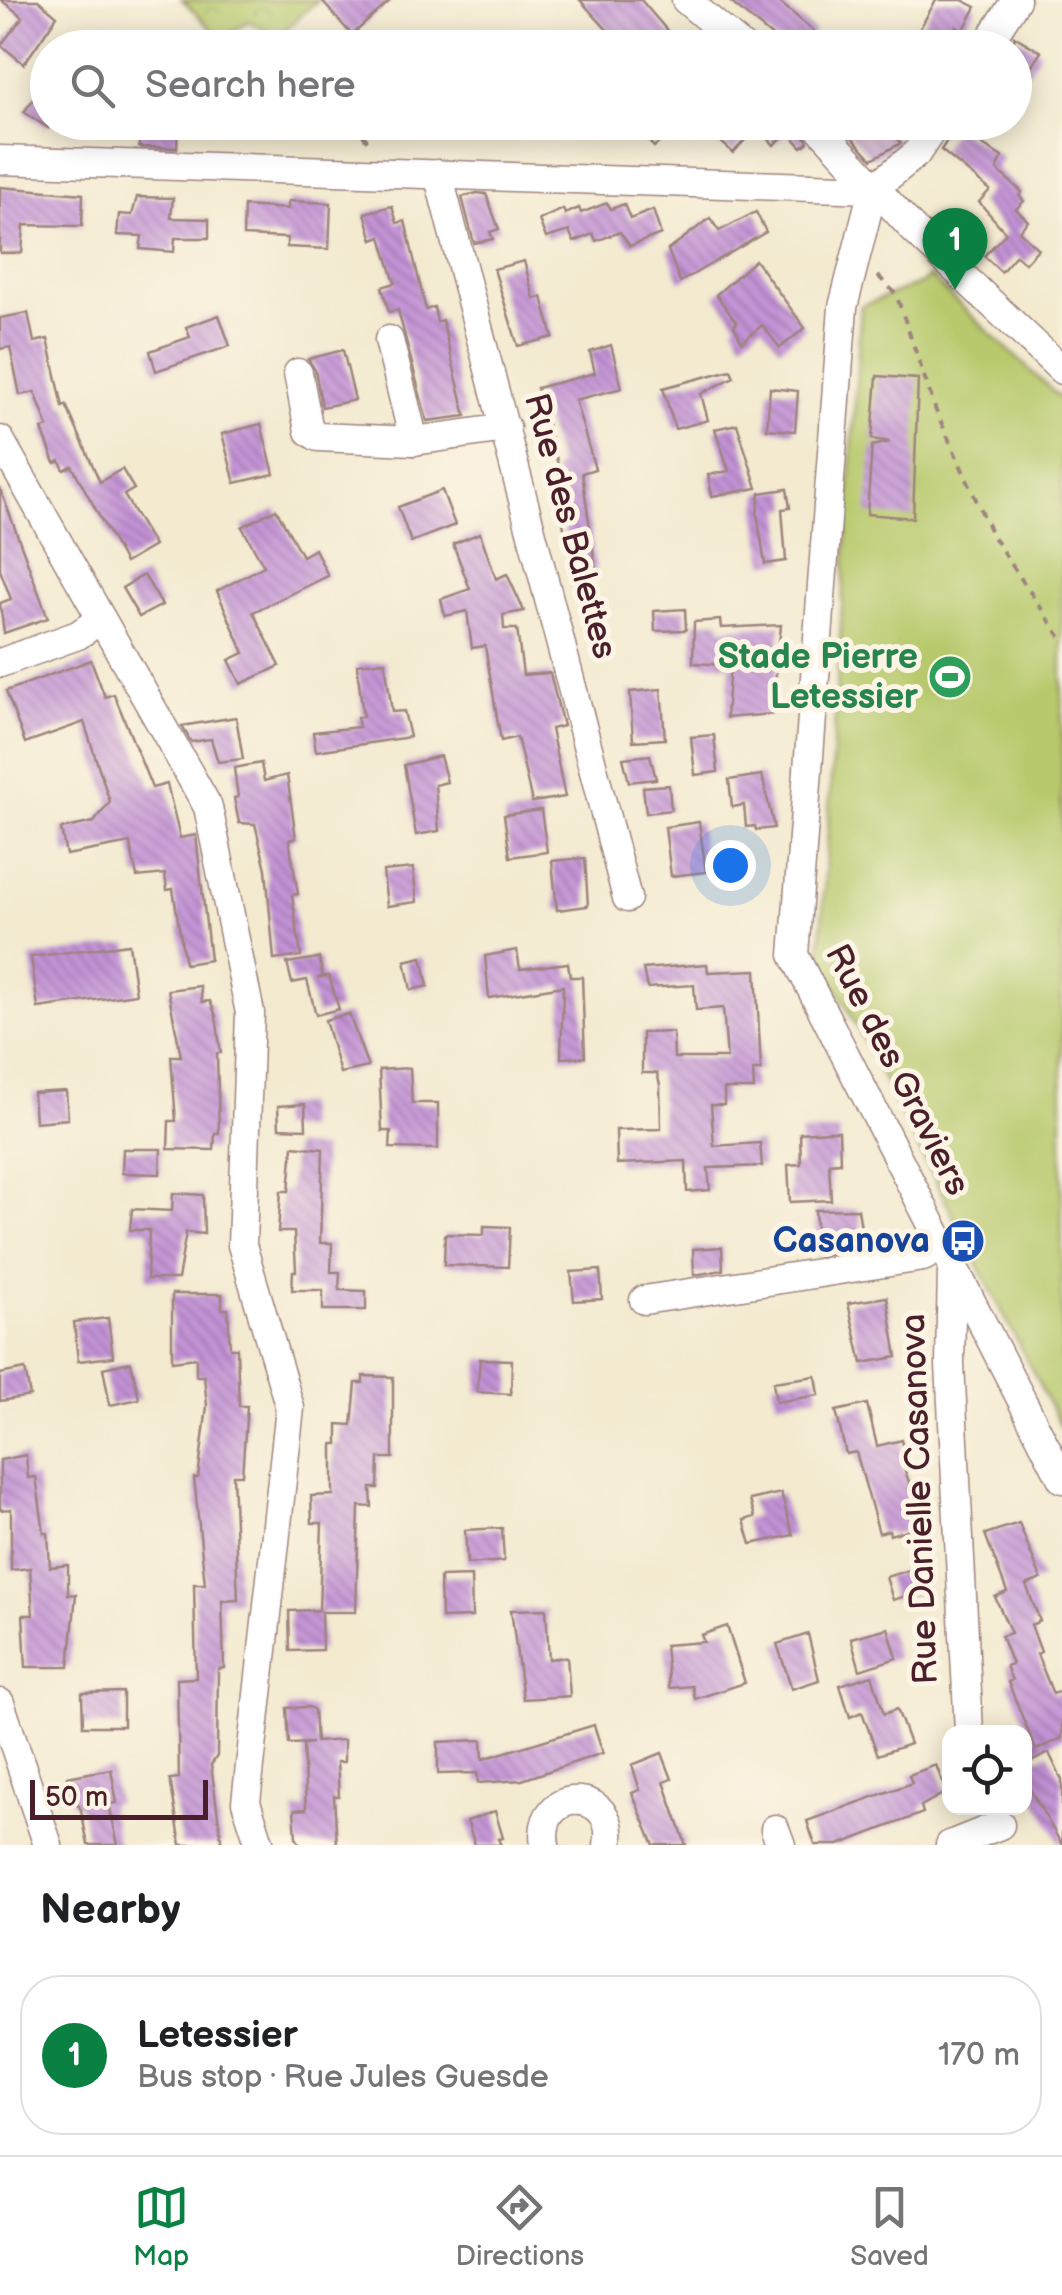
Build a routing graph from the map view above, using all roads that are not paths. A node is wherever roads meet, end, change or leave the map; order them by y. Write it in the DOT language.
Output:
graph roads {
  1 [pos="686,0"];
  2 [pos="1016,0"];
  3 [pos="722,30"];
  4 [pos="997,30"];
  5 [pos="830,140"];
  6 [pos="925,140"];
  7 [pos="0,160"];
  8 [pos="438,174"];
  9 [pos="873,189"];
  10 [pos="390,340"];
  11 [pos="1062,370"];
  12 [pos="298,373"];
  13 [pos="506,428"];
  14 [pos="0,440"];
  15 [pos="414,441"];
  16 [pos="101,620"];
  17 [pos="0,663"];
  18 [pos="627,898"];
  19 [pos="948,1255"];
  20 [pos="644,1300"];
  21 [pos="1062,1479"];
  22 [pos="0,1703"];
  23 [pos="969,1725"];
  24 [pos="1002,1826"];
  25 [pos="48,1845"];
  26 [pos="260,1845"];
  27 [pos="544,1845"];
  28 [pos="608,1845"];
  29 [pos="950,1845"];
  1 -- 3 [label="street"];
  2 -- 4 [label="street"];
  5 -- 9 [label="street"];
  6 -- 9 [label="street"];
  7 -- 8 [label="street"];
  8 -- 9 [label="street"];
  8 -- 13 [label="street, Rue des Balettes"];
  9 -- 11 [label="street"];
  9 -- 19 [label="street, Rue des Graviers"];
  10 -- 15 [label="street"];
  12 -- 15 [label="street"];
  13 -- 15 [label="street"];
  13 -- 18 [label="street, Rue des Balettes"];
  14 -- 16 [label="street"];
  16 -- 17 [label="street"];
  16 -- 26 [label="street"];
  19 -- 20 [label="street"];
  19 -- 21 [label="street, Rue des Graviers"];
  19 -- 23 [label="street, Rue Danielle Casanova"];
  22 -- 25 [label="street"];
  24 -- 29 [label="street"];
  27 -- 28 [label="street"];
}
